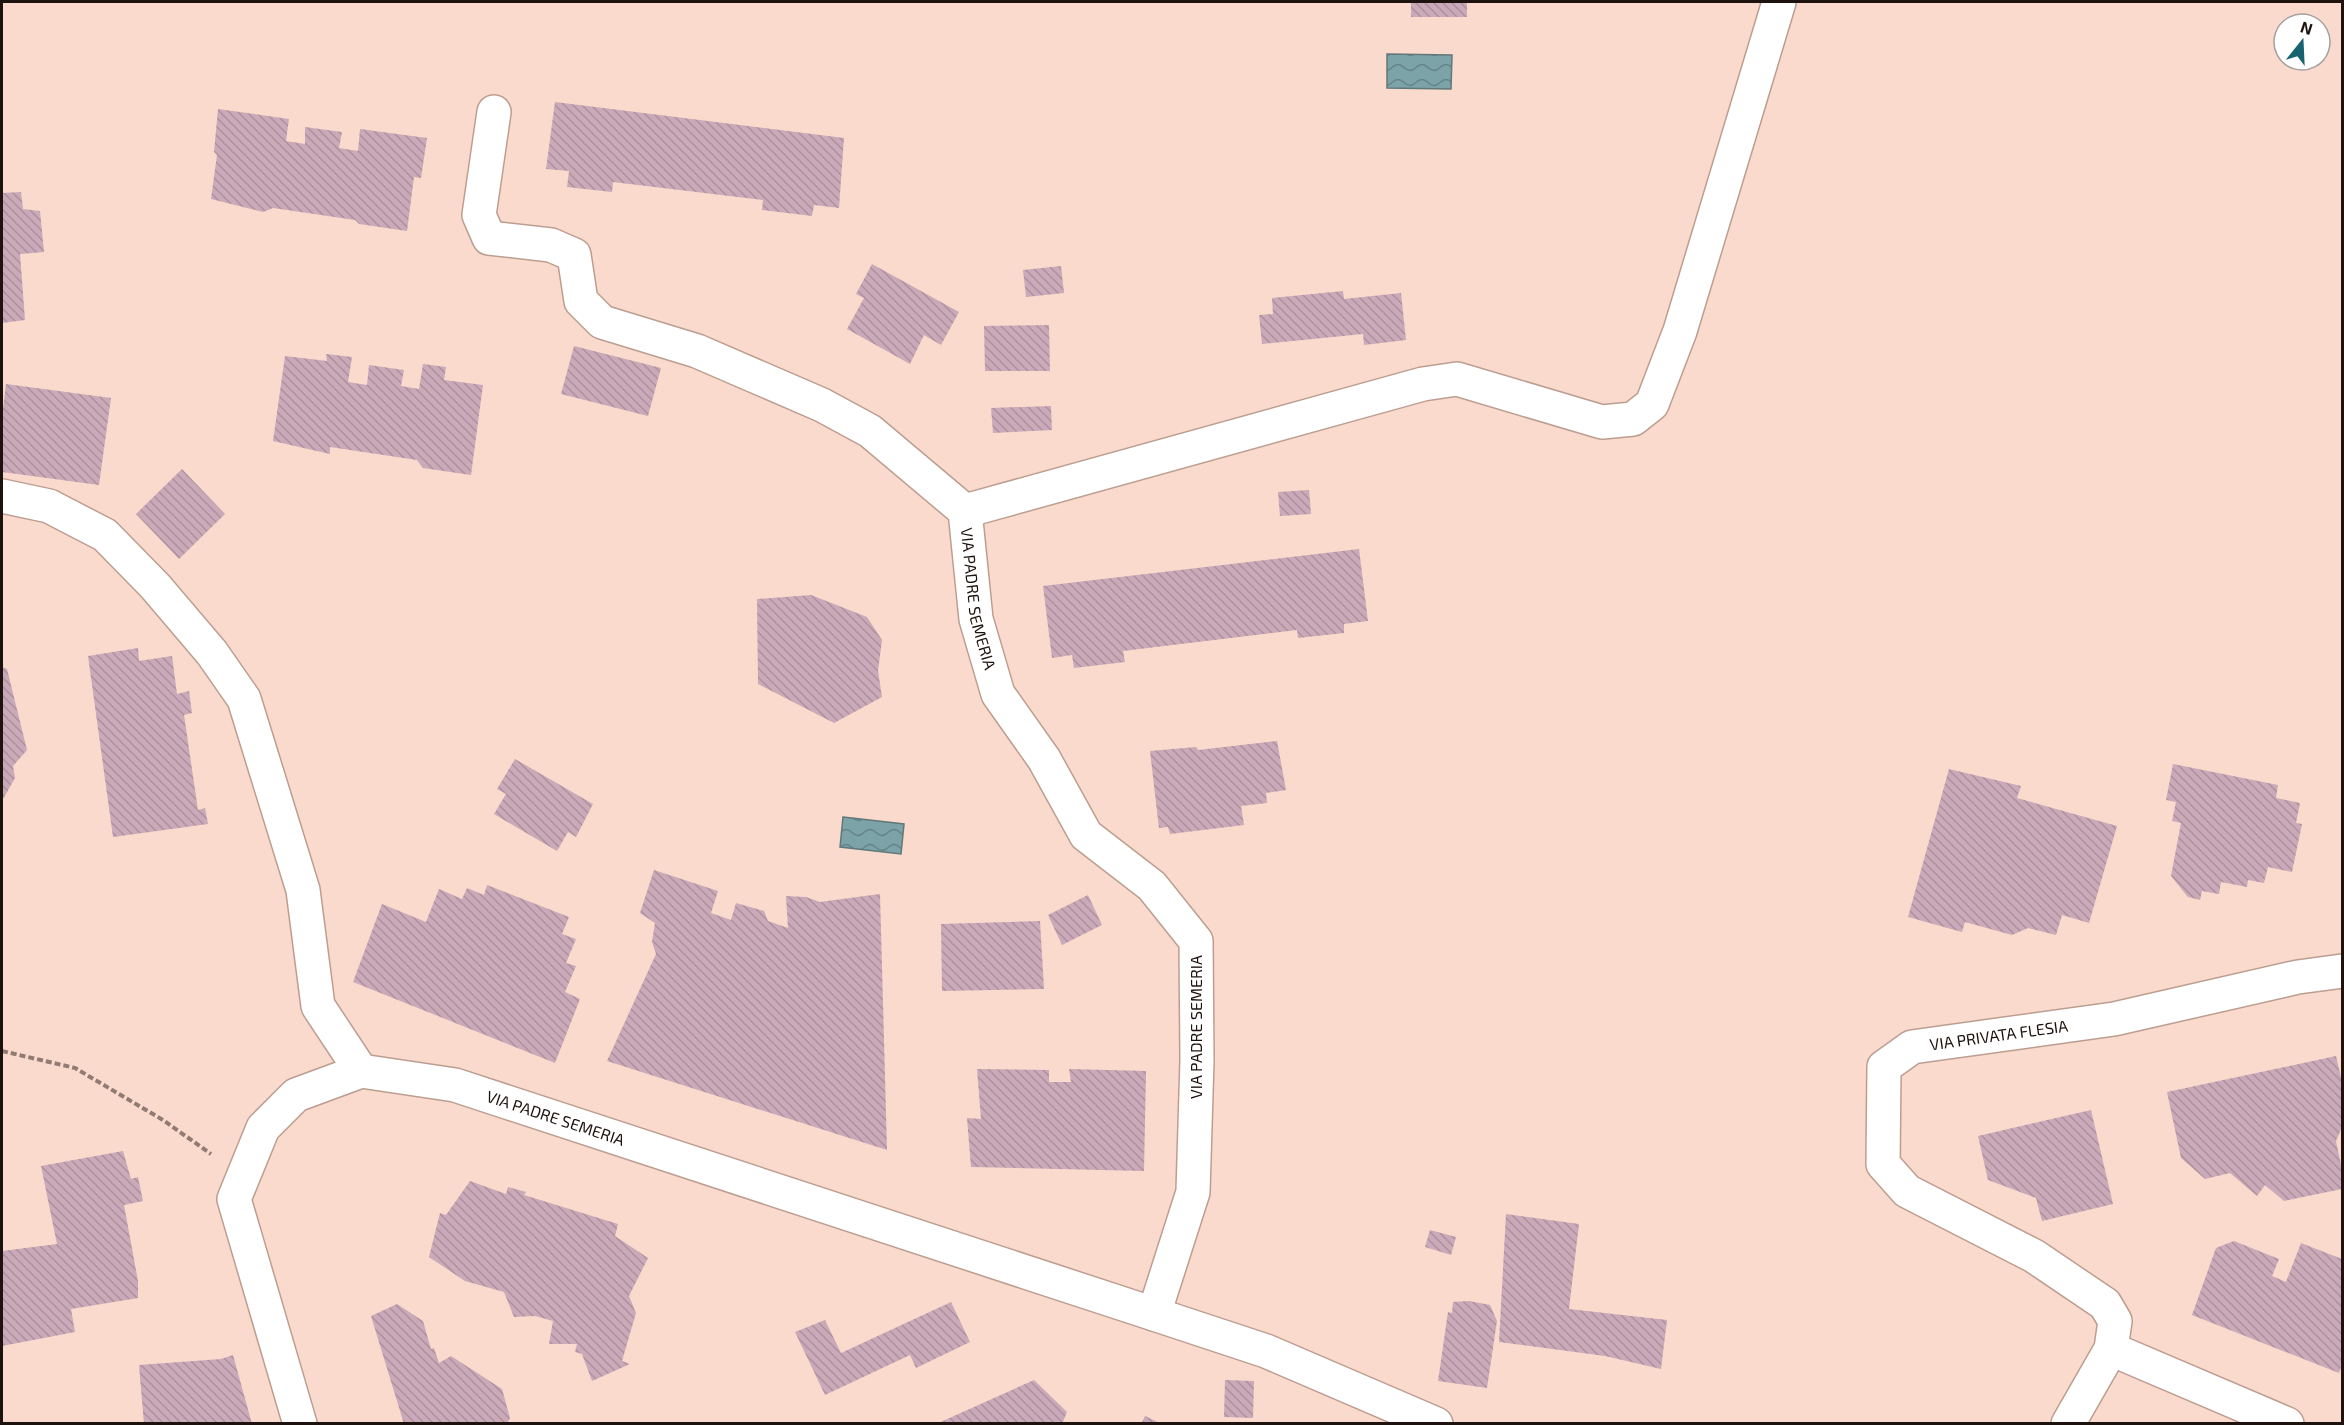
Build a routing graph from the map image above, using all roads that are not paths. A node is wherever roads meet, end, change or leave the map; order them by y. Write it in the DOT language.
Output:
graph roads {
  1 [pos="1779,2"];
  2 [pos="494,112"];
  3 [pos="2,496"];
  4 [pos="965,511"];
  5 [pos="2343,971"];
  6 [pos="361,1071"];
  7 [pos="1154,1314"];
  8 [pos="2112,1348"];
  9 [pos="300,1424"];
  10 [pos="1436,1424"];
  11 [pos="2068,1424"];
  12 [pos="2287,1424"];
  1 -- 4 [label="street"];
  2 -- 4 [label="street, VIA PADRE SEMERIA"];
  3 -- 6 [label="street"];
  4 -- 7 [label="street, VIA PADRE SEMERIA"];
  5 -- 8 [label="street, VIA PRIVATA FLESIA"];
  6 -- 7 [label="street, VIA PADRE SEMERIA"];
  6 -- 9 [label="street, VIA PADRE SEMERIA"];
  7 -- 10 [label="street, VIA PADRE SEMERIA"];
  8 -- 11 [label="street, VIA PRIVATA FLESIA"];
  8 -- 12 [label="street"];
}
